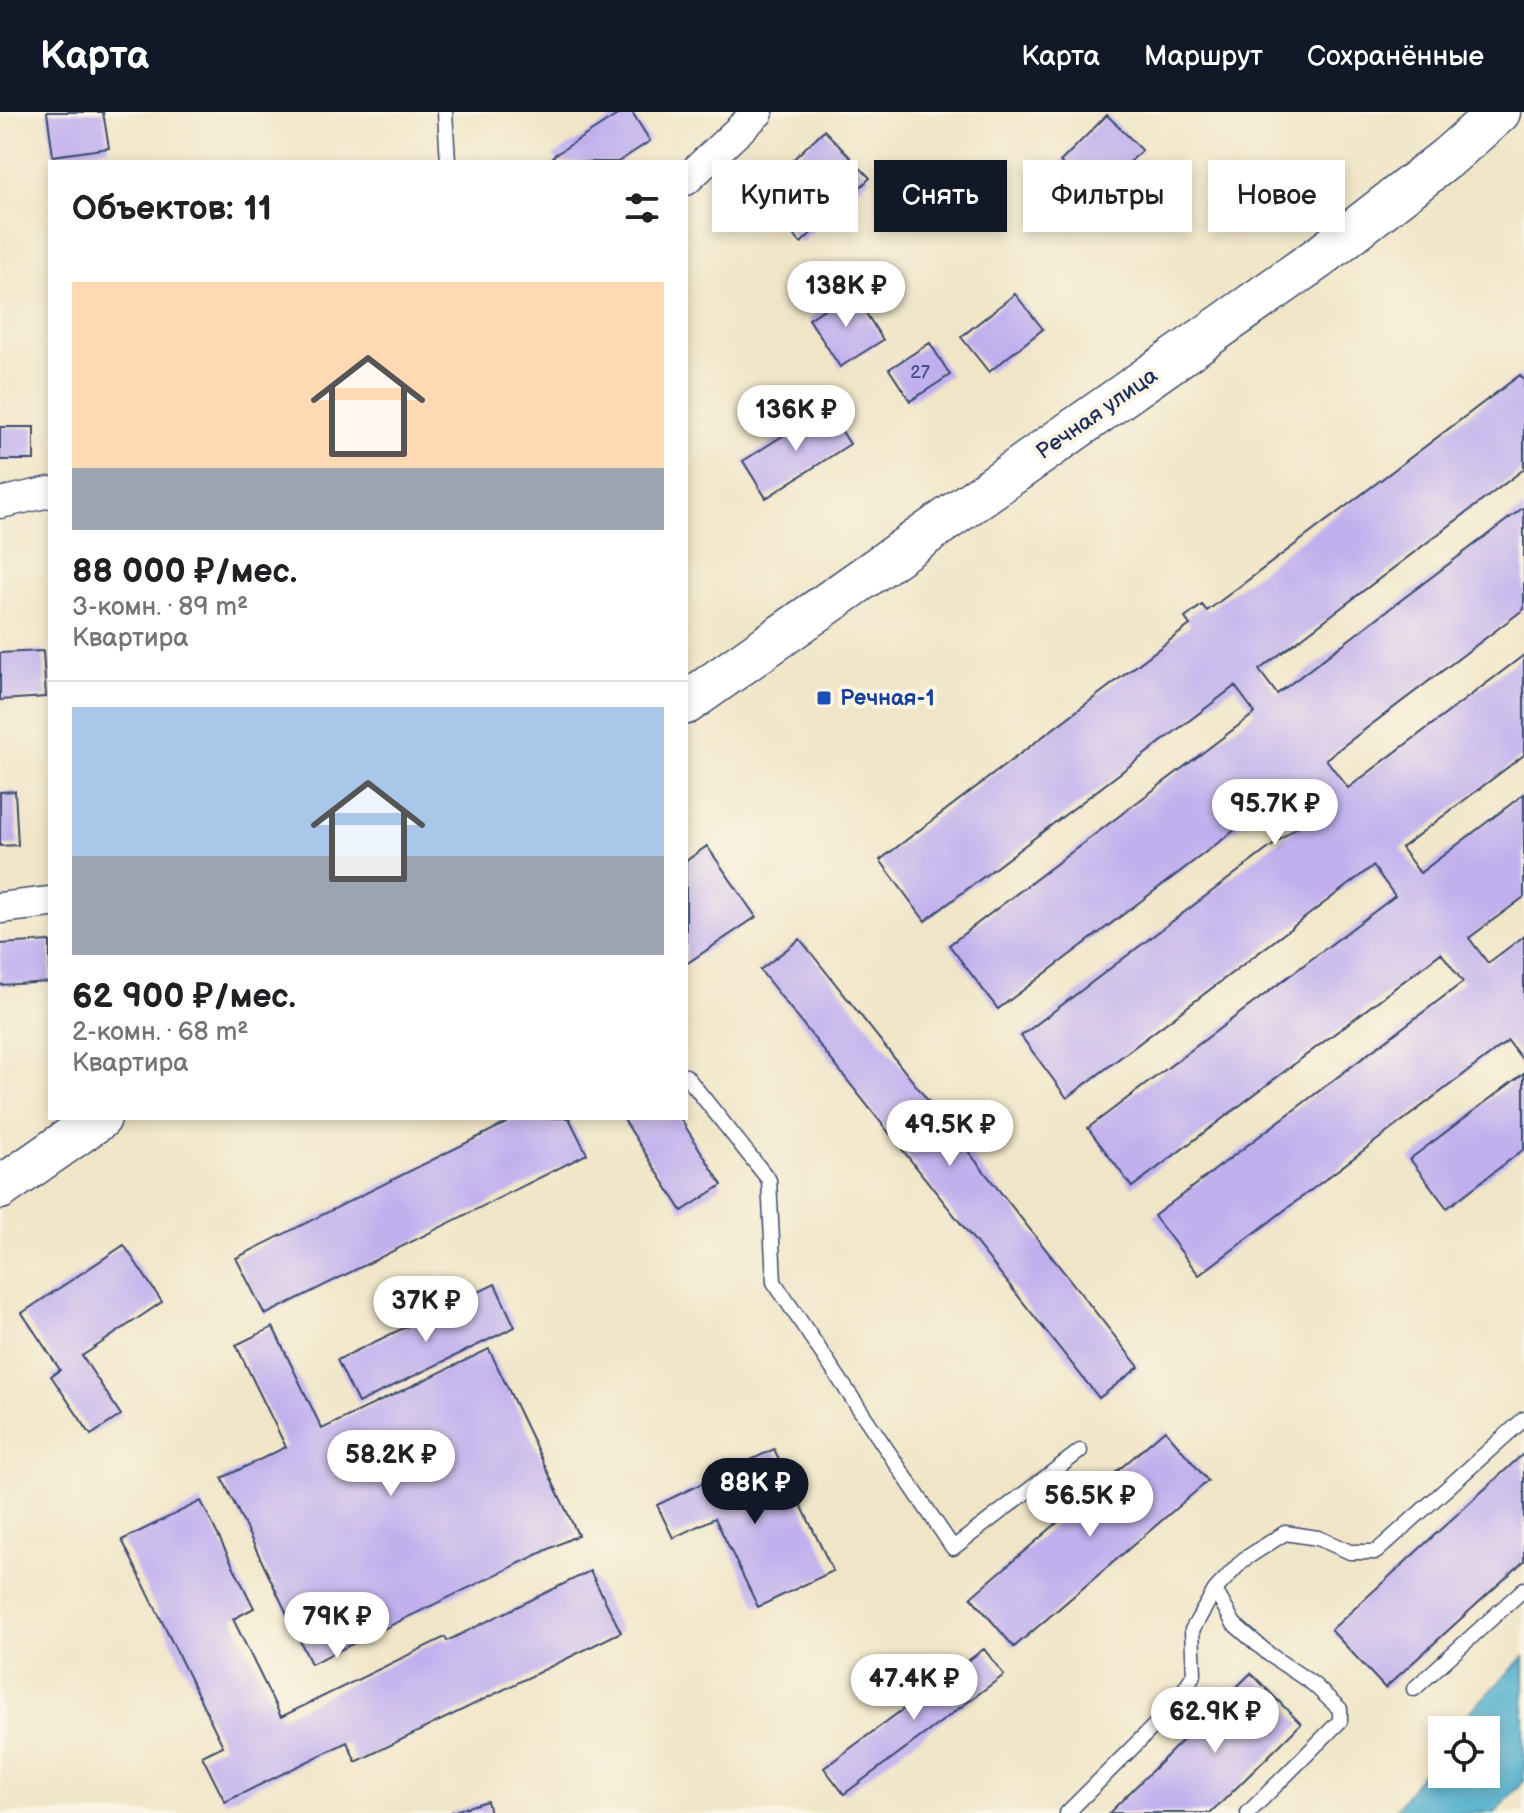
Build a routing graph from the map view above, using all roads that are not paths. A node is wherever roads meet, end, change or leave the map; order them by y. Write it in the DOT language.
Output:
graph roads {
  1 [pos="445,112"];
  2 [pos="1499,112"];
  3 [pos="747,116"];
  4 [pos="448,160"];
  5 [pos="688,178"];
  6 [pos="48,492"];
  7 [pos="0,503"];
  8 [pos="688,702"];
  9 [pos="48,902"];
  10 [pos="0,908"];
  11 [pos="688,1079"];
  12 [pos="97,1120"];
  13 [pos="0,1188"];
  14 [pos="1524,1419"];
  15 [pos="1080,1451"];
  16 [pos="1524,1589"];
  17 [pos="1215,1590"];
  18 [pos="1414,1689"];
  19 [pos="1067,1813"];
  20 [pos="1248,1813"];
  1 -- 4 [label="lane"];
  2 -- 8 [label="main road, Речная улица"];
  3 -- 5 [label="street"];
  6 -- 7 [label="street"];
  9 -- 10 [label="street"];
  11 -- 15 [label="lane"];
  12 -- 13 [label="main road"];
  14 -- 17 [label="lane"];
  16 -- 18 [label="lane"];
  17 -- 19 [label="lane"];
  17 -- 20 [label="lane"];
}
